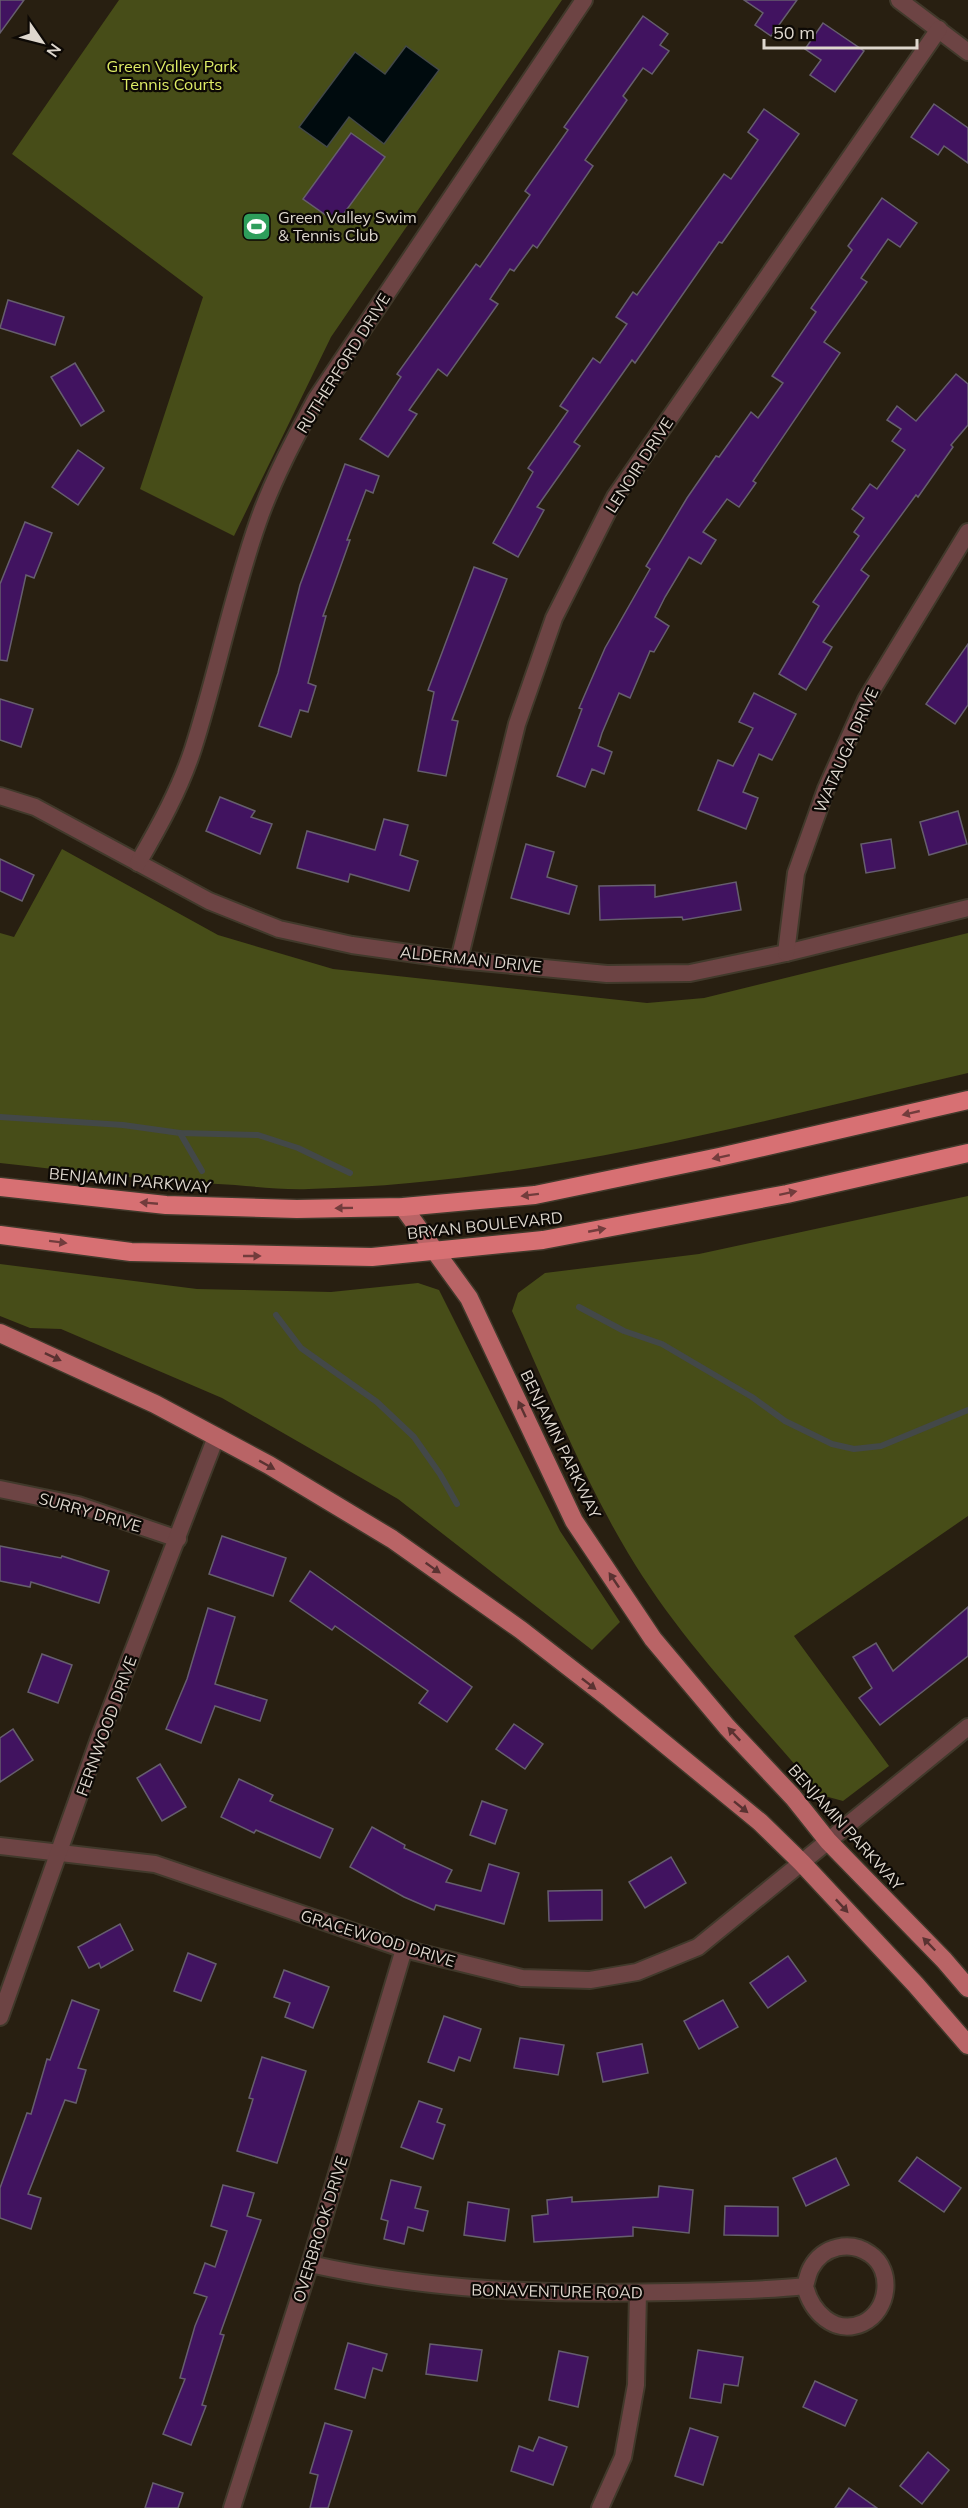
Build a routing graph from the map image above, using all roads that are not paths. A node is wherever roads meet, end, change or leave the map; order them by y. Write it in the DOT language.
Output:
graph roads {
  1 [pos="584,0"];
  2 [pos="900,0"];
  3 [pos="939,29"];
  4 [pos="968,52"];
  5 [pos="968,532"];
  6 [pos="0,796"];
  7 [pos="138,863"];
  8 [pos="968,908"];
  9 [pos="786,953"];
  10 [pos="459,960"];
  11 [pos="968,1100"];
  12 [pos="968,1153"];
  13 [pos="0,1187"];
  14 [pos="403,1207"];
  15 [pos="0,1235"];
  16 [pos="435,1250"];
  17 [pos="0,1333"];
  18 [pos="216,1437"];
  19 [pos="0,1489"];
  20 [pos="178,1539"];
  21 [pos="968,1727"];
  22 [pos="828,1841"];
  23 [pos="0,1846"];
  24 [pos="60,1851"];
  25 [pos="802,1863"];
  26 [pos="404,1949"];
  27 [pos="968,1988"];
  28 [pos="0,2017"];
  29 [pos="968,2045"];
  30 [pos="310,2264"];
  31 [pos="805,2286"];
  32 [pos="638,2293"];
  33 [pos="232,2508"];
  34 [pos="600,2508"];
  1 -- 7 [label="street, RUTHERFORD DRIVE"];
  2 -- 3 [label="street"];
  3 -- 4 [label="street"];
  3 -- 10 [label="street, LENOIR DRIVE"];
  5 -- 9 [label="street, WATAUGA DRIVE"];
  6 -- 7 [label="street, ALDERMAN DRIVE"];
  7 -- 10 [label="street, ALDERMAN DRIVE"];
  8 -- 9 [label="street, ALDERMAN DRIVE"];
  9 -- 10 [label="street, ALDERMAN DRIVE"];
  11 -- 14 [label="highway, BRYAN BOULEVARD, one-way"];
  16 -- 12 [label="highway, BRYAN BOULEVARD, one-way"];
  14 -- 13 [label="highway, BENJAMIN PARKWAY, one-way"];
  14 -- 16 [label="main road, BENJAMIN PARKWAY"];
  15 -- 16 [label="highway, BRYAN BOULEVARD, one-way"];
  22 -- 16 [label="main road, BENJAMIN PARKWAY, one-way"];
  17 -- 18 [label="main road, one-way"];
  18 -- 20 [label="street, FERNWOOD DRIVE"];
  18 -- 25 [label="main road, one-way"];
  19 -- 20 [label="street, SURRY DRIVE"];
  20 -- 24 [label="street, FERNWOOD DRIVE"];
  21 -- 22 [label="street, GRACEWOOD DRIVE"];
  22 -- 25 [label="street, GRACEWOOD DRIVE"];
  27 -- 22 [label="main road, BENJAMIN PARKWAY, one-way"];
  23 -- 24 [label="street, GRACEWOOD DRIVE"];
  24 -- 26 [label="street, GRACEWOOD DRIVE"];
  24 -- 28 [label="street, FERNWOOD DRIVE"];
  25 -- 26 [label="street, GRACEWOOD DRIVE"];
  25 -- 29 [label="main road, one-way"];
  26 -- 30 [label="street, OVERBROOK DRIVE"];
  30 -- 32 [label="street, BONAVENTURE ROAD"];
  30 -- 33 [label="street, OVERBROOK DRIVE"];
  31 -- 31 [label="street"];
  31 -- 32 [label="street, BONAVENTURE ROAD"];
  32 -- 34 [label="street"];
}
